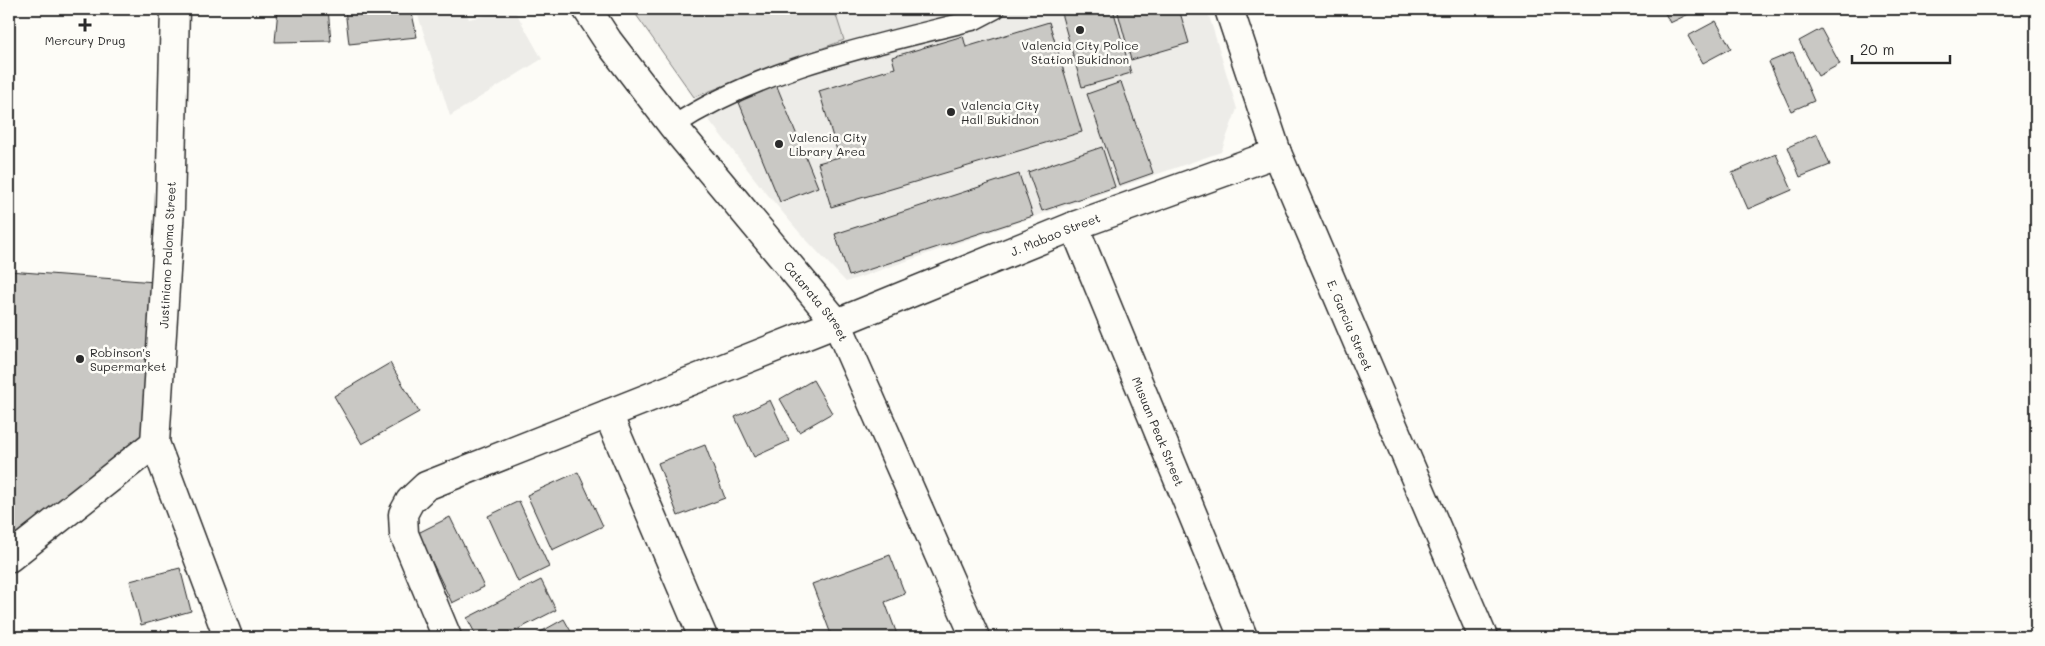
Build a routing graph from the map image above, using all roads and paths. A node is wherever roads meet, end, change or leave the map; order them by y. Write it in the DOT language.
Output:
graph roads {
  1 [pos="175,9"];
  2 [pos="587,9"];
  3 [pos="995,9"];
  4 [pos="1229,9"];
  5 [pos="673,126"];
  6 [pos="1277,153"];
  7 [pos="1074,226"];
  8 [pos="837,323"];
  9 [pos="608,414"];
  10 [pos="156,443"];
  11 [pos="9,558"];
  12 [pos="228,637"];
  13 [pos="447,637"];
  14 [pos="703,637"];
  15 [pos="975,637"];
  16 [pos="1243,637"];
  17 [pos="1483,637"];
  1 -- 10 [label="street, Justiniano Paloma Street"];
  2 -- 5 [label="street, Catarata Street"];
  3 -- 5 [label="lane"];
  4 -- 6 [label="street, E. Garcia Street"];
  5 -- 8 [label="street, Catarata Street"];
  6 -- 7 [label="street, J. Mabao Street"];
  6 -- 17 [label="street, E. Garcia Street"];
  7 -- 8 [label="street, J. Mabao Street"];
  7 -- 16 [label="street, Musuan Peak Street"];
  8 -- 9 [label="street, J. Mabao Street"];
  8 -- 15 [label="street, Catarata Street"];
  9 -- 13 [label="street, J. Mabao Street"];
  9 -- 14 [label="street"];
  10 -- 11 [label="street"];
  10 -- 12 [label="street, Justiniano Paloma Street"];
}
